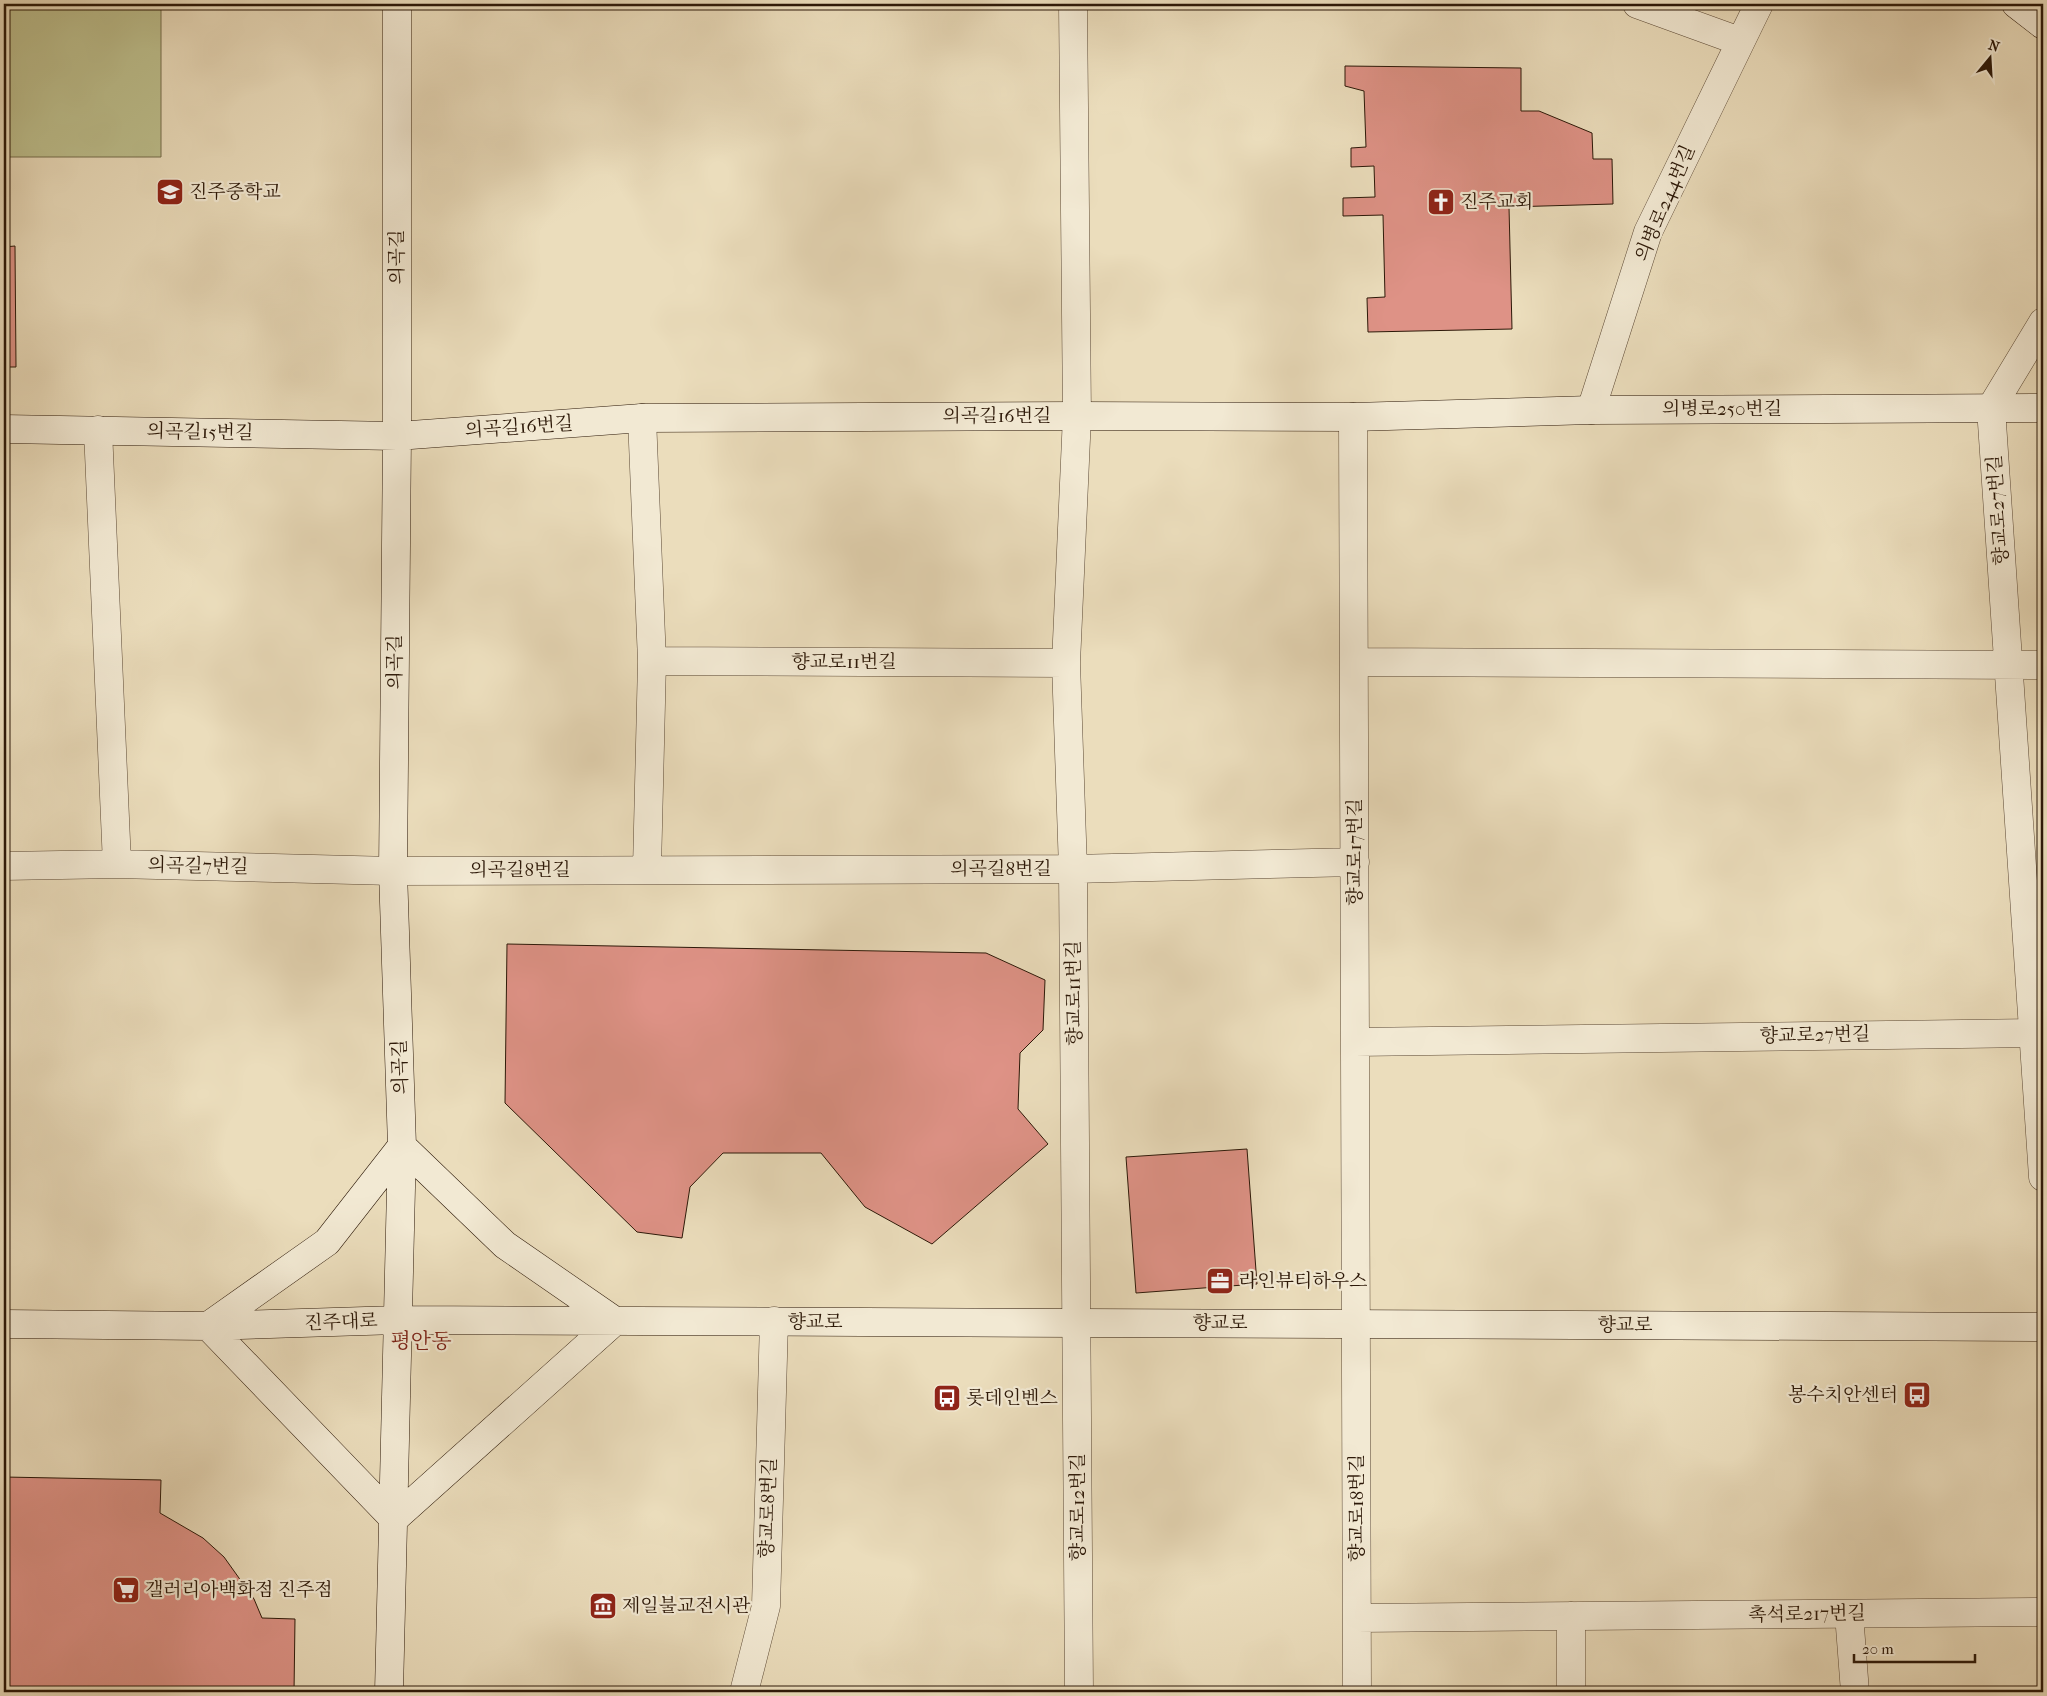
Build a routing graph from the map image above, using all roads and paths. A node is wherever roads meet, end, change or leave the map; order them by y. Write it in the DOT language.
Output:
graph roads {
  1 [pos="397,4"];
  2 [pos="1073,4"];
  3 [pos="1638,4"];
  4 [pos="1759,4"];
  5 [pos="2016,4"];
  6 [pos="2043,25"];
  7 [pos="1739,41"];
  8 [pos="2043,322"];
  9 [pos="1991,408"];
  10 [pos="2043,408"];
  11 [pos="1591,410"];
  12 [pos="1077,416"];
  13 [pos="642,418"];
  14 [pos="1353,418"];
  15 [pos="4,429"];
  16 [pos="98,430"];
  17 [pos="396,436"];
  18 [pos="652,661"];
  19 [pos="1354,662"];
  20 [pos="1066,664"];
  21 [pos="2009,664"];
  22 [pos="2043,665"];
  23 [pos="1355,862"];
  24 [pos="117,864"];
  25 [pos="4,866"];
  26 [pos="647,869"];
  27 [pos="1073,869"];
  28 [pos="393,871"];
  29 [pos="2038,1033"];
  30 [pos="1355,1042"];
  31 [pos="402,1146"];
  32 [pos="2043,1177"];
  33 [pos="397,1320"];
  34 [pos="615,1321"];
  35 [pos="774,1321"];
  36 [pos="1077,1323"];
  37 [pos="4,1324"];
  38 [pos="1357,1324"];
  39 [pos="208,1326"];
  40 [pos="2043,1327"];
  41 [pos="394,1519"];
  42 [pos="2043,1612"];
  43 [pos="1850,1614"];
  44 [pos="1571,1616"];
  45 [pos="1357,1618"];
  46 [pos="389,1692"];
  47 [pos="744,1692"];
  48 [pos="1079,1692"];
  49 [pos="1357,1692"];
  50 [pos="1571,1692"];
  51 [pos="1855,1692"];
  1 -- 17 [label="street, 의곡길"];
  2 -- 12 [label="street, 향교로11번길"];
  3 -- 7 [label="street"];
  4 -- 7 [label="street, 의병로244번길"];
  5 -- 6 [label="street"];
  7 -- 11 [label="street, 의병로244번길"];
  8 -- 9 [label="street"];
  9 -- 10 [label="street"];
  9 -- 11 [label="street, 의병로250번길"];
  9 -- 21 [label="street, 향교로27번길"];
  11 -- 14 [label="street, 의병로250번길"];
  12 -- 13 [label="street, 의곡길16번길"];
  12 -- 14 [label="street, 의곡길16번길"];
  12 -- 20 [label="street, 향교로11번길"];
  13 -- 17 [label="street, 의곡길16번길"];
  13 -- 18 [label="street"];
  14 -- 19 [label="street, 향교로17번길"];
  15 -- 16 [label="street, 의곡길15번길"];
  16 -- 17 [label="street, 의곡길15번길"];
  16 -- 24 [label="street"];
  17 -- 28 [label="street, 의곡길"];
  18 -- 20 [label="street, 향교로11번길"];
  18 -- 26 [label="street"];
  19 -- 21 [label="street"];
  19 -- 23 [label="street, 향교로17번길"];
  20 -- 27 [label="street, 향교로11번길"];
  21 -- 22 [label="street"];
  21 -- 29 [label="street, 향교로27번길"];
  23 -- 27 [label="street, 의곡길8번길"];
  23 -- 30 [label="street, 향교로17번길"];
  24 -- 25 [label="street, 의곡길7번길"];
  24 -- 28 [label="street, 의곡길7번길"];
  26 -- 27 [label="street, 의곡길8번길"];
  26 -- 28 [label="street, 의곡길8번길"];
  27 -- 36 [label="street, 향교로11번길"];
  28 -- 31 [label="street, 의곡길"];
  29 -- 30 [label="street, 향교로27번길"];
  29 -- 32 [label="street, 향교로27번길"];
  30 -- 38 [label="street, 향교로17번길"];
  31 -- 33 [label="street, 의곡길"];
  31 -- 34 [label="street"];
  31 -- 39 [label="street"];
  33 -- 34 [label="street, 향교로"];
  33 -- 39 [label="street, 진주대로"];
  33 -- 41 [label="street, 진주대로"];
  34 -- 35 [label="street, 향교로"];
  34 -- 41 [label="street"];
  35 -- 36 [label="street, 향교로"];
  35 -- 47 [label="street, 향교로8번길"];
  36 -- 38 [label="street, 향교로"];
  36 -- 48 [label="street, 향교로12번길"];
  37 -- 39 [label="street, 진주대로"];
  38 -- 40 [label="street, 향교로"];
  38 -- 45 [label="street, 향교로18번길"];
  39 -- 41 [label="street"];
  41 -- 46 [label="street, 진주대로"];
  42 -- 43 [label="street, 촉석로217번길"];
  43 -- 44 [label="street, 촉석로217번길"];
  43 -- 51 [label="street"];
  44 -- 45 [label="street, 촉석로217번길"];
  44 -- 50 [label="street"];
  45 -- 49 [label="street, 향교로18번길"];
}
